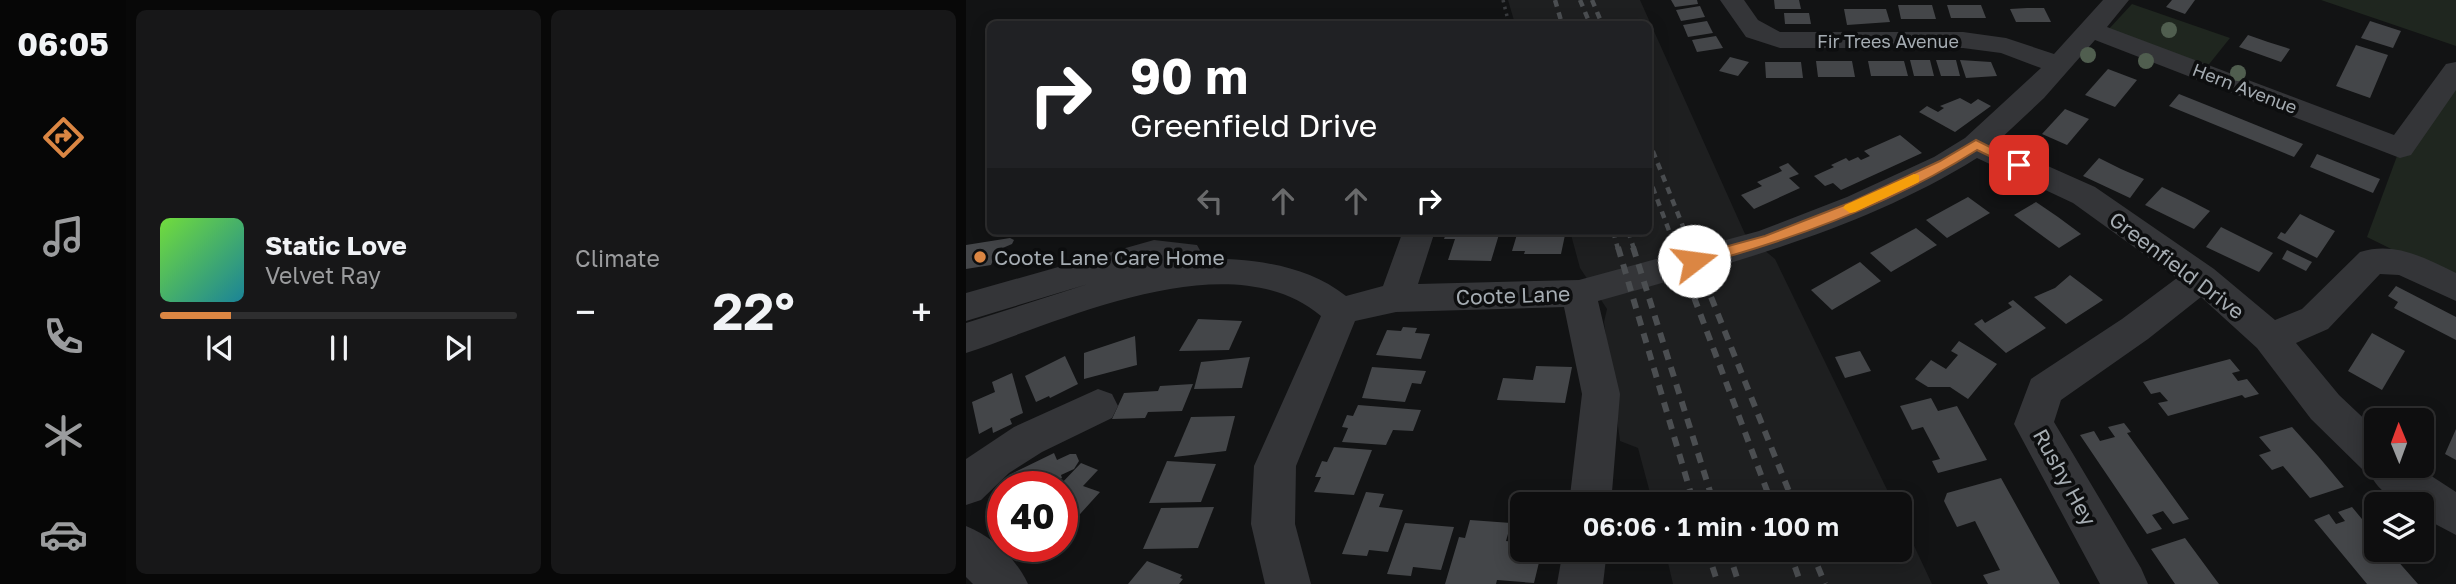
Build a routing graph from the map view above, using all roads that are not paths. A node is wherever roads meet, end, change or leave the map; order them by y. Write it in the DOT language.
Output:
graph roads {
  1 [pos="1732,0"];
  2 [pos="2117,0"];
  3 [pos="2090,29"];
  4 [pos="2059,65"];
  5 [pos="2456,70"];
  6 [pos="1976,145"];
  7 [pos="1418,235"];
  8 [pos="1186,252"];
  9 [pos="2202,278"];
  10 [pos="2456,288"];
  11 [pos="1586,290"];
  12 [pos="1396,298"];
  13 [pos="966,307"];
  14 [pos="1341,312"];
  15 [pos="966,338"];
  16 [pos="2270,338"];
  17 [pos="1098,406"];
  18 [pos="2364,444"];
  19 [pos="2400,478"];
  20 [pos="966,486"];
  21 [pos="1591,492"];
  22 [pos="2456,515"];
  23 [pos="966,547"];
  24 [pos="1583,562"];
  25 [pos="1005,584"];
  26 [pos="1288,584"];
  27 [pos="1580,584"];
  28 [pos="2125,584"];
  1 -- 4 [label="street, Fir Trees Avenue"];
  2 -- 3 [label="street, Coote Lane"];
  3 -- 4 [label="street, Coote Lane"];
  3 -- 5 [label="street, Hern Avenue"];
  4 -- 6 [label="street, Coote Lane"];
  6 -- 9 [label="street, Greenfield Drive"];
  6 -- 11 [label="street, Coote Lane"];
  7 -- 12 [label="street"];
  8 -- 13 [label="street"];
  8 -- 14 [label="street"];
  8 -- 15 [label="street"];
  9 -- 16 [label="street, Greenfield Drive"];
  9 -- 28 [label="street, Rushy Hey"];
  10 -- 16 [label="street"];
  11 -- 12 [label="street, Coote Lane"];
  11 -- 21 [label="street"];
  12 -- 14 [label="street, Coote Lane"];
  14 -- 26 [label="street"];
  16 -- 18 [label="street, Greenfield Drive"];
  17 -- 20 [label="street"];
  19 -- 22 [label="street"];
  23 -- 25 [label="street"];
  24 -- 27 [label="street"];
}
